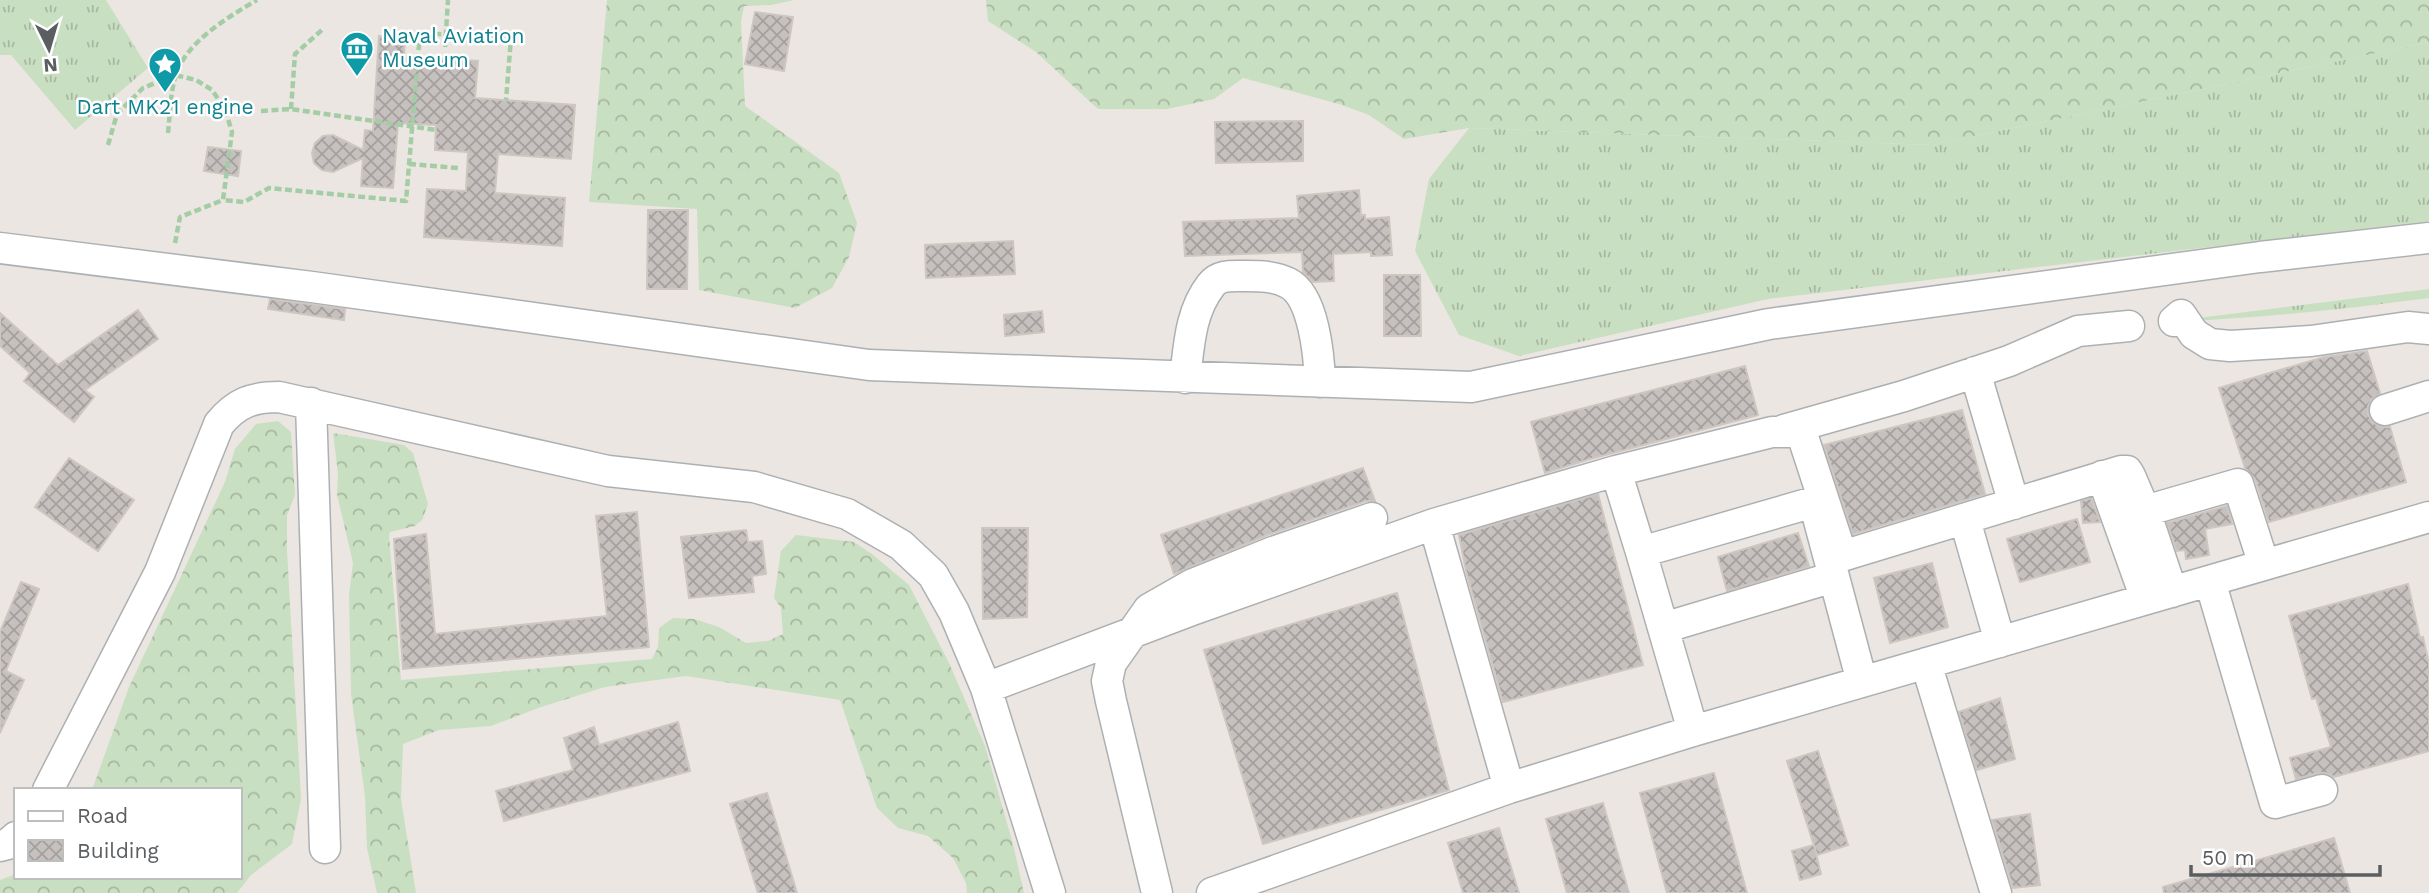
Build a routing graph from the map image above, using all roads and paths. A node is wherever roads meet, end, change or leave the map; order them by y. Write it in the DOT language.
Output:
graph roads {
  1 [pos="257,0"];
  2 [pos="448,0"];
  3 [pos="323,29"];
  4 [pos="446,34"];
  5 [pos="445,47"];
  6 [pos="175,75"];
  7 [pos="506,100"];
  8 [pos="291,109"];
  9 [pos="261,111"];
  10 [pos="412,128"];
  11 [pos="436,130"];
  12 [pos="168,133"];
  13 [pos="108,145"];
  14 [pos="409,164"];
  15 [pos="458,168"];
  16 [pos="223,200"];
  17 [pos="2429,238"];
  18 [pos="0,248"];
  19 [pos="170,269"];
  20 [pos="2174,321"];
  21 [pos="2129,326"];
  22 [pos="2429,329"];
  23 [pos="1975,372"];
  24 [pos="1185,378"];
  25 [pos="1321,382"];
  26 [pos="2429,396"];
  27 [pos="311,403"];
  28 [pos="2385,410"];
  29 [pos="1784,430"];
  30 [pos="1616,471"];
  31 [pos="2102,476"];
  32 [pos="2014,504"];
  33 [pos="2145,511"];
  34 [pos="1372,519"];
  35 [pos="1965,520"];
  36 [pos="1434,524"];
  37 [pos="2427,525"];
  38 [pos="1641,552"];
  39 [pos="2264,565"];
  40 [pos="1834,577"];
  41 [pos="2210,581"];
  42 [pos="2159,595"];
  43 [pos="1663,628"];
  44 [pos="1133,633"];
  45 [pos="2000,642"];
  46 [pos="1926,663"];
  47 [pos="1862,682"];
  48 [pos="986,688"];
  49 [pos="1693,731"];
  50 [pos="49,788"];
  51 [pos="1509,788"];
  52 [pos="2322,790"];
  53 [pos="324,848"];
  54 [pos="1050,893"];
  55 [pos="1157,893"];
  56 [pos="1212,893"];
  57 [pos="1996,893"];
  1 -- 6 [label="path"];
  2 -- 4 [label="path"];
  3 -- 8 [label="path"];
  4 -- 5 [label="path"];
  4 -- 7 [label="path"];
  4 -- 10 [label="path"];
  6 -- 12 [label="path"];
  6 -- 13 [label="path"];
  6 -- 16 [label="path"];
  8 -- 9 [label="path"];
  8 -- 10 [label="path"];
  10 -- 11 [label="path"];
  10 -- 14 [label="path"];
  14 -- 15 [label="path"];
  14 -- 16 [label="path"];
  16 -- 19 [label="path"];
  17 -- 25 [label="street"];
  18 -- 19 [label="street"];
  19 -- 24 [label="street"];
  20 -- 22 [label="street"];
  21 -- 23 [label="street"];
  23 -- 29 [label="street"];
  23 -- 32 [label="street"];
  24 -- 25 [label="street"];
  24 -- 25 [label="street"];
  26 -- 28 [label="street"];
  27 -- 48 [label="street"];
  27 -- 50 [label="street"];
  27 -- 53 [label="street"];
  29 -- 30 [label="street"];
  29 -- 35 [label="street"];
  30 -- 36 [label="street"];
  30 -- 38 [label="street"];
  31 -- 32 [label="street"];
  31 -- 33 [label="street"];
  31 -- 42 [label="street"];
  32 -- 35 [label="street"];
  33 -- 39 [label="street"];
  33 -- 42 [label="street"];
  34 -- 44 [label="street"];
  35 -- 45 [label="street"];
  36 -- 44 [label="street"];
  36 -- 51 [label="street"];
  37 -- 39 [label="street"];
  38 -- 40 [label="street"];
  38 -- 43 [label="street"];
  39 -- 41 [label="street"];
  40 -- 43 [label="street"];
  40 -- 47 [label="street"];
  41 -- 42 [label="street"];
  41 -- 52 [label="street"];
  42 -- 45 [label="street"];
  43 -- 49 [label="street"];
  44 -- 48 [label="street"];
  44 -- 55 [label="street"];
  45 -- 46 [label="street"];
  46 -- 47 [label="street"];
  46 -- 57 [label="street"];
  47 -- 49 [label="street"];
  48 -- 54 [label="street"];
  49 -- 51 [label="street"];
  51 -- 56 [label="street"];
}
